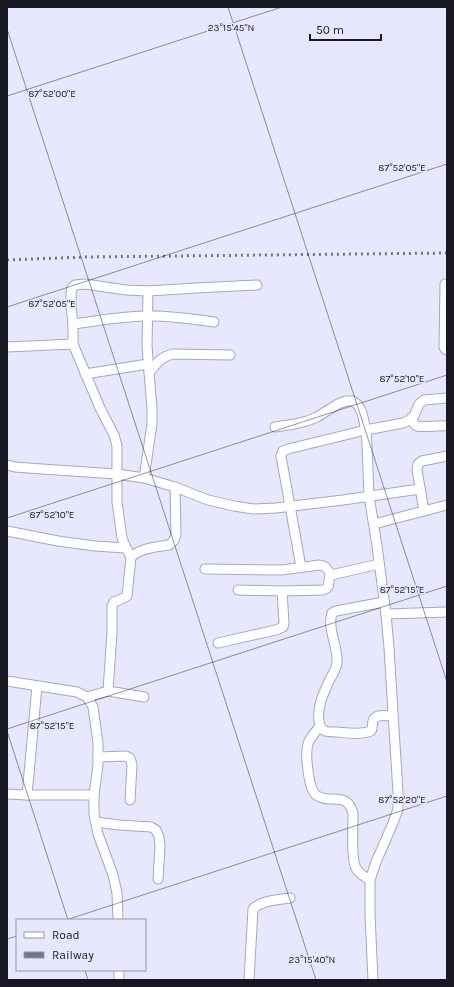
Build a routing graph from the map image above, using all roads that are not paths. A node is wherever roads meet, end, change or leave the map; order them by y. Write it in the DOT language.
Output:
graph roads {
  1 [pos="445,284"];
  2 [pos="257,285"];
  3 [pos="148,291"];
  4 [pos="147,316"];
  5 [pos="214,322"];
  6 [pos="446,322"];
  7 [pos="73,324"];
  8 [pos="73,344"];
  9 [pos="7,347"];
  10 [pos="447,350"];
  11 [pos="230,355"];
  12 [pos="149,368"];
  13 [pos="85,374"];
  14 [pos="447,398"];
  15 [pos="411,418"];
  16 [pos="447,426"];
  17 [pos="275,427"];
  18 [pos="366,430"];
  19 [pos="447,456"];
  20 [pos="7,465"];
  21 [pos="117,474"];
  22 [pos="144,478"];
  23 [pos="175,487"];
  24 [pos="420,489"];
  25 [pos="369,496"];
  26 [pos="447,505"];
  27 [pos="290,506"];
  28 [pos="424,511"];
  29 [pos="374,524"];
  30 [pos="7,531"];
  31 [pos="126,548"];
  32 [pos="131,557"];
  33 [pos="380,564"];
  34 [pos="301,567"];
  35 [pos="205,569"];
  36 [pos="331,575"];
  37 [pos="238,590"];
  38 [pos="282,591"];
  39 [pos="384,602"];
  40 [pos="447,612"];
  41 [pos="386,614"];
  42 [pos="218,643"];
  43 [pos="7,680"];
  44 [pos="37,686"];
  45 [pos="108,692"];
  46 [pos="87,696"];
  47 [pos="144,697"];
  48 [pos="393,716"];
  49 [pos="320,726"];
  50 [pos="98,757"];
  51 [pos="7,794"];
  52 [pos="27,795"];
  53 [pos="94,795"];
  54 [pos="130,800"];
  55 [pos="96,822"];
  56 [pos="158,879"];
  57 [pos="370,880"];
  58 [pos="290,898"];
  59 [pos="118,919"];
  60 [pos="249,980"];
  61 [pos="373,980"];
  1 -- 6 [label="street"];
  2 -- 3 [label="street"];
  3 -- 4 [label="street"];
  3 -- 7 [label="street"];
  4 -- 5 [label="street"];
  4 -- 7 [label="street"];
  4 -- 12 [label="street"];
  6 -- 10 [label="street"];
  7 -- 8 [label="street"];
  8 -- 9 [label="street"];
  8 -- 13 [label="street"];
  11 -- 12 [label="street"];
  12 -- 13 [label="street"];
  12 -- 22 [label="street"];
  13 -- 21 [label="street"];
  14 -- 15 [label="street"];
  15 -- 16 [label="street"];
  15 -- 18 [label="street"];
  17 -- 18 [label="street"];
  18 -- 25 [label="street"];
  18 -- 27 [label="street"];
  19 -- 24 [label="street"];
  20 -- 21 [label="street"];
  21 -- 22 [label="street"];
  21 -- 31 [label="street"];
  22 -- 23 [label="street"];
  23 -- 27 [label="street"];
  23 -- 32 [label="street"];
  24 -- 25 [label="street"];
  24 -- 28 [label="street"];
  25 -- 27 [label="street"];
  25 -- 29 [label="street"];
  26 -- 28 [label="street"];
  27 -- 34 [label="street"];
  28 -- 29 [label="street"];
  29 -- 33 [label="street"];
  30 -- 31 [label="street"];
  31 -- 32 [label="street"];
  32 -- 45 [label="street"];
  33 -- 36 [label="street"];
  33 -- 39 [label="street"];
  34 -- 35 [label="street"];
  34 -- 36 [label="street"];
  36 -- 38 [label="street"];
  37 -- 38 [label="street"];
  38 -- 42 [label="street"];
  39 -- 41 [label="street"];
  39 -- 49 [label="street"];
  40 -- 41 [label="street"];
  41 -- 48 [label="street"];
  43 -- 44 [label="street"];
  44 -- 46 [label="street"];
  44 -- 52 [label="street"];
  45 -- 46 [label="street"];
  45 -- 47 [label="street"];
  46 -- 50 [label="street"];
  48 -- 49 [label="street"];
  48 -- 57 [label="street"];
  49 -- 57 [label="street"];
  50 -- 53 [label="street"];
  50 -- 54 [label="street"];
  51 -- 52 [label="street"];
  52 -- 53 [label="street"];
  53 -- 55 [label="street"];
  55 -- 56 [label="street"];
  55 -- 59 [label="street"];
  57 -- 61 [label="street"];
  58 -- 60 [label="street"];
}
